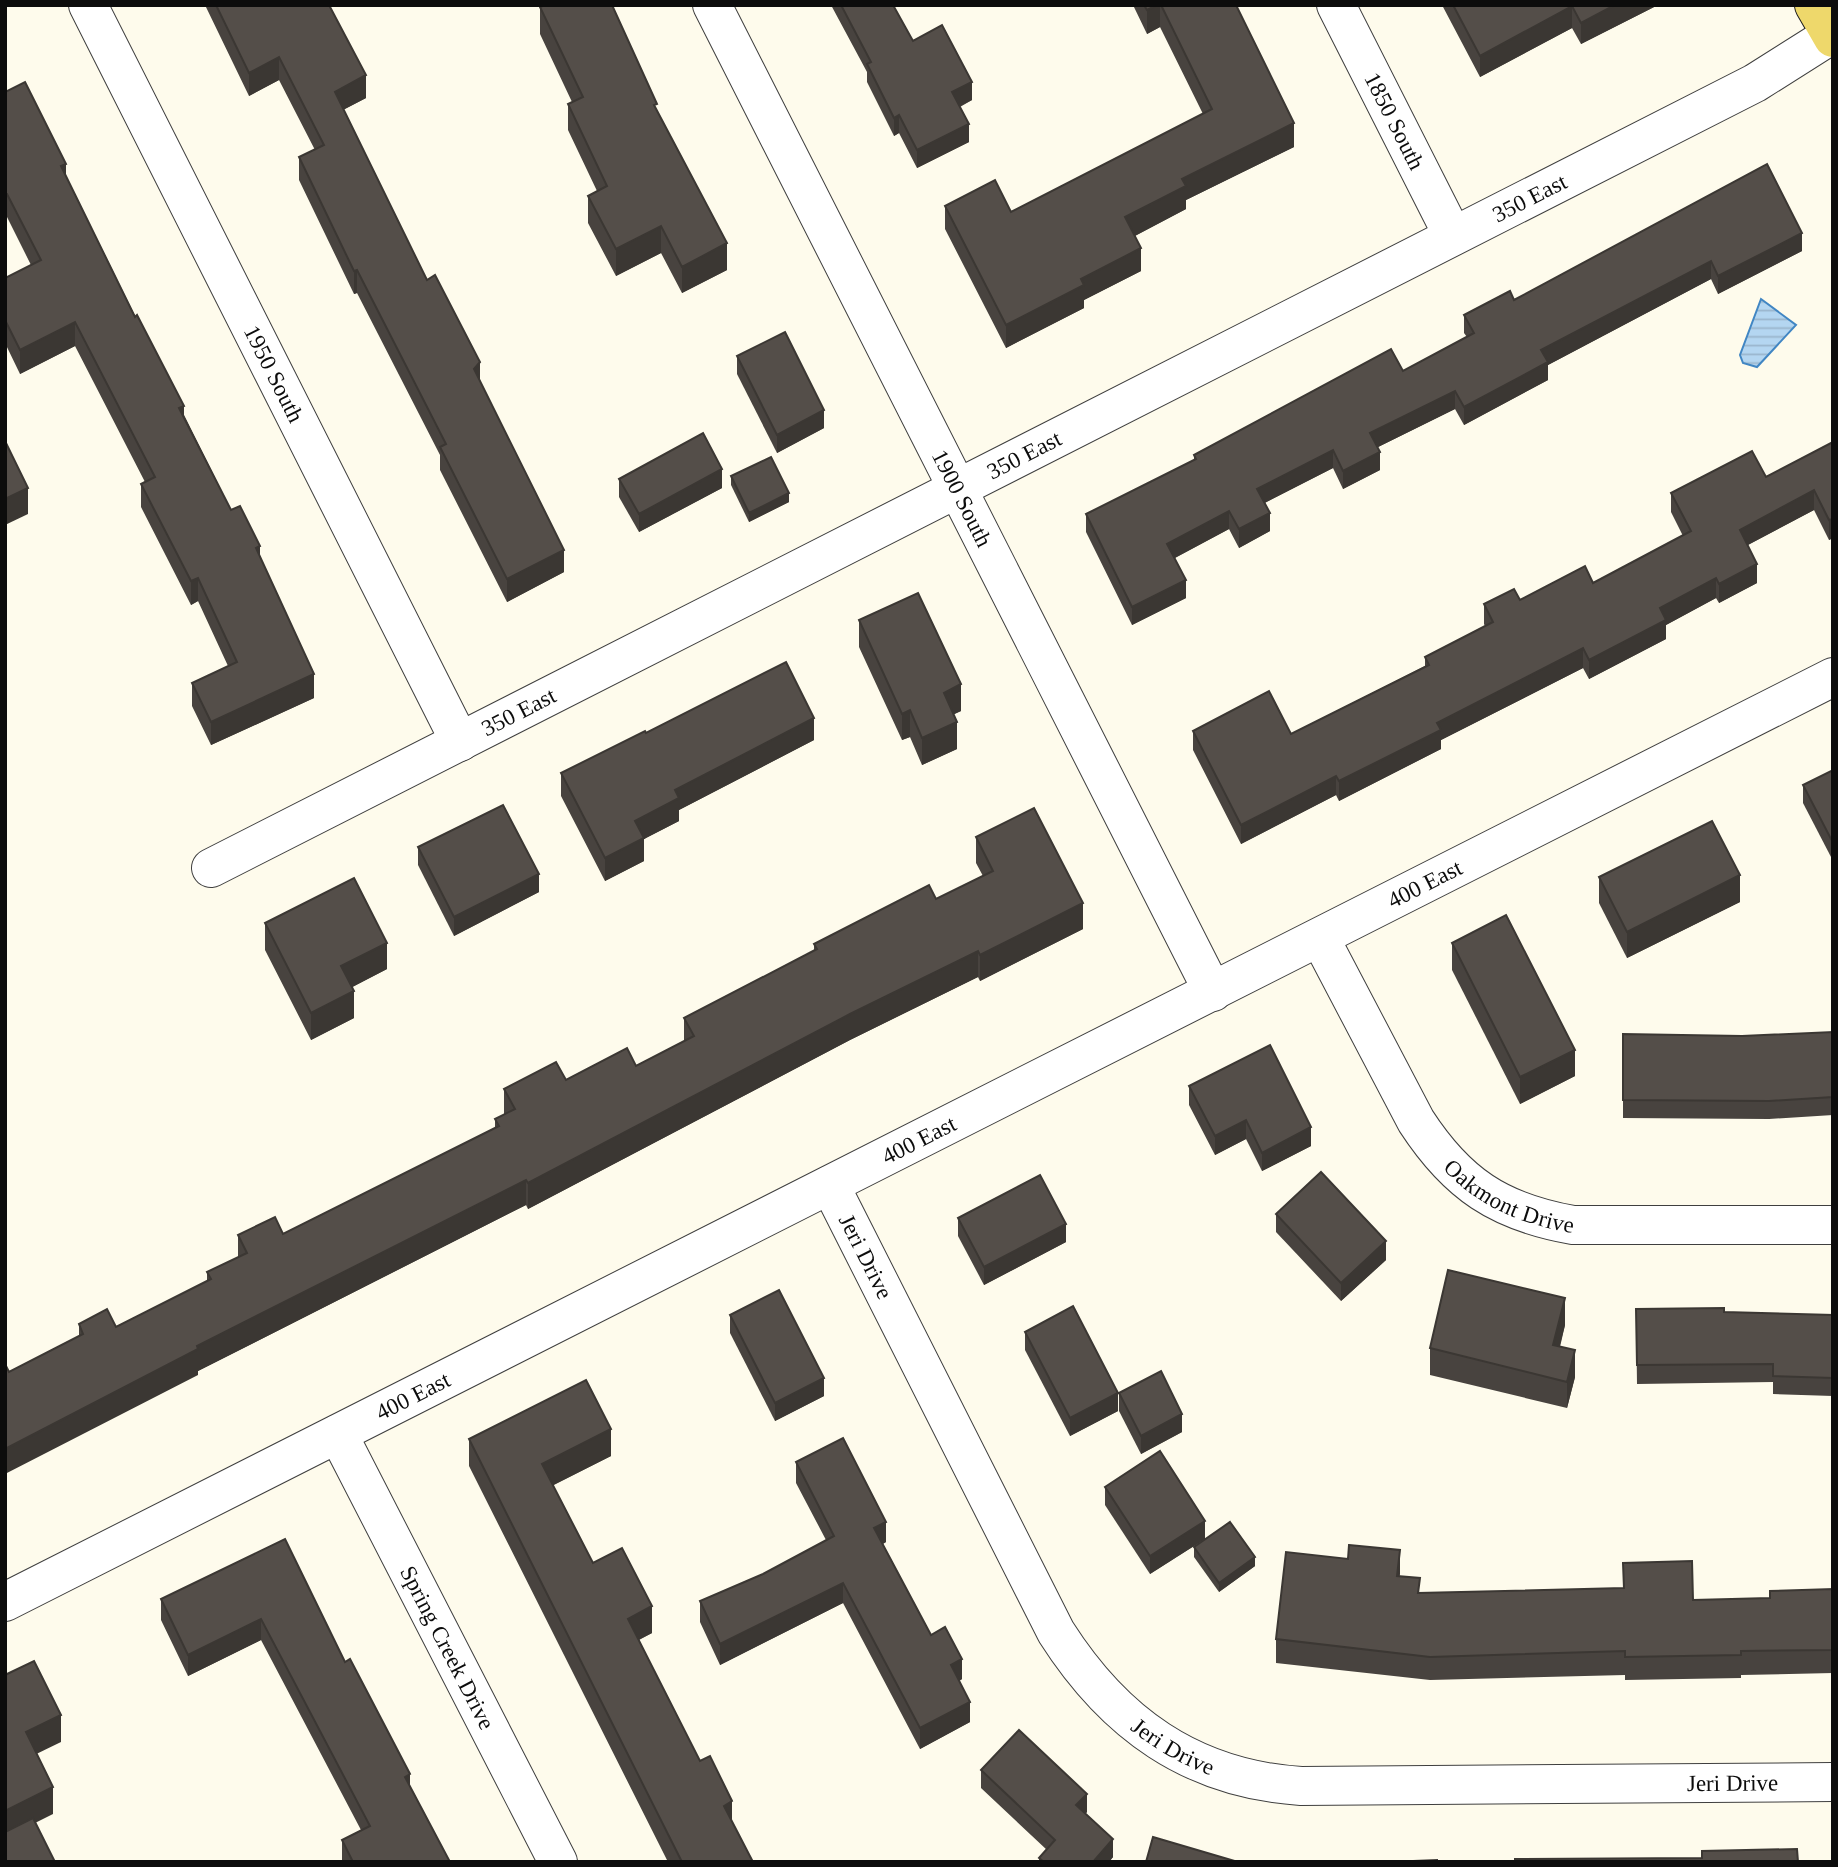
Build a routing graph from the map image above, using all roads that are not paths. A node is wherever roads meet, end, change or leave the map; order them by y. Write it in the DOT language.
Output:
graph roads {
  1 [pos="88,5"];
  2 [pos="712,5"];
  3 [pos="1336,5"];
  4 [pos="1826,26"];
  5 [pos="1453,236"];
  6 [pos="958,489"];
  7 [pos="1833,677"];
  8 [pos="460,742"];
  9 [pos="211,868"];
  10 [pos="1320,938"];
  11 [pos="1213,992"];
  12 [pos="830,1185"];
  13 [pos="1833,1224"];
  14 [pos="338,1434"];
  15 [pos="5,1602"];
  16 [pos="1833,1782"];
  17 [pos="558,1862"];
  1 -- 8 [label="street, 1950 South"];
  2 -- 6 [label="street, 1900 South"];
  3 -- 5 [label="street, 1850 South"];
  4 -- 5 [label="street, 350 East"];
  5 -- 6 [label="street, 350 East"];
  6 -- 8 [label="street, 350 East"];
  6 -- 11 [label="street, 1900 South"];
  7 -- 10 [label="street, 400 East"];
  8 -- 9 [label="street, 350 East"];
  10 -- 11 [label="street, 400 East"];
  10 -- 13 [label="street, Oakmont Drive"];
  11 -- 12 [label="street, 400 East"];
  12 -- 14 [label="street, 400 East"];
  12 -- 16 [label="street, Jeri Drive"];
  14 -- 15 [label="street, 400 East"];
  14 -- 17 [label="street, Spring Creek Drive"];
}
